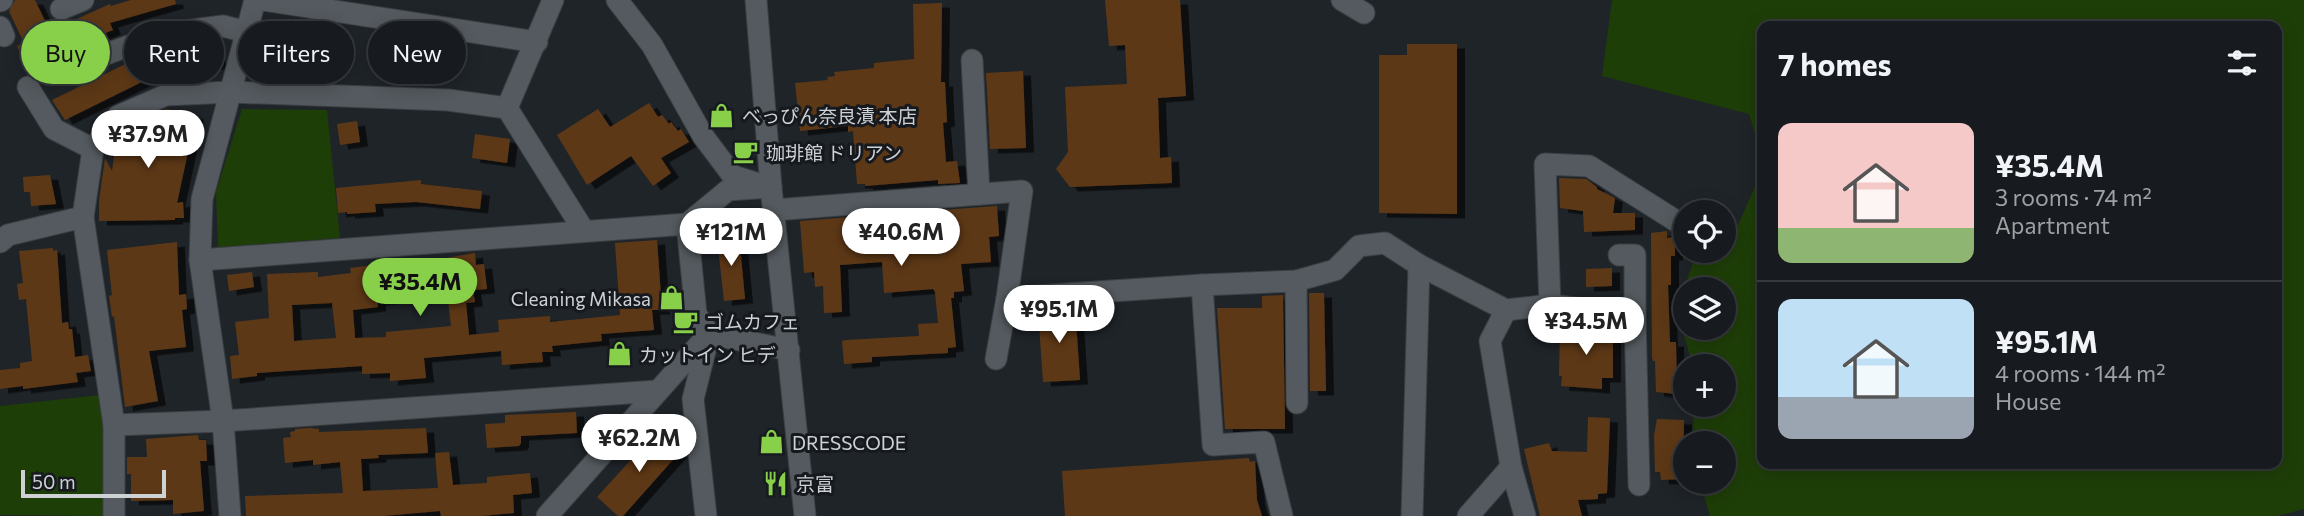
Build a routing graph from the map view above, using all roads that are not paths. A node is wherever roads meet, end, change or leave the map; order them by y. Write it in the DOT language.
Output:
graph roads {
  1 [pos="83,0"];
  2 [pos="255,0"];
  3 [pos="263,0"];
  4 [pos="553,0"];
  5 [pos="617,0"];
  6 [pos="756,0"];
  7 [pos="1342,0"];
  8 [pos="61,9"];
  9 [pos="1364,13"];
  10 [pos="250,21"];
  11 [pos="238,30"];
  12 [pos="537,42"];
  13 [pos="110,53"];
  14 [pos="972,60"];
  15 [pos="238,66"];
  16 [pos="28,87"];
  17 [pos="231,92"];
  18 [pos="508,108"];
  19 [pos="93,149"];
  20 [pos="771,187"];
  21 [pos="979,194"];
  22 [pos="774,210"];
  23 [pos="83,217"];
  24 [pos="1673,219"];
  25 [pos="687,224"];
  26 [pos="584,232"];
  27 [pos="0,242"];
  28 [pos="1619,255"];
  29 [pos="200,260"];
  30 [pos="1419,265"];
  31 [pos="1296,281"];
  32 [pos="1202,285"];
  33 [pos="1007,298"];
  34 [pos="1550,305"];
  35 [pos="1506,310"];
  36 [pos="1635,315"];
  37 [pos="709,334"];
  38 [pos="789,350"];
  39 [pos="996,359"];
  40 [pos="657,391"];
  41 [pos="1297,402"];
  42 [pos="223,421"];
  43 [pos="114,425"];
  44 [pos="1511,467"];
  45 [pos="1639,485"];
  46 [pos="114,516"];
  47 [pos="230,516"];
  48 [pos="547,516"];
  49 [pos="706,516"];
  50 [pos="805,516"];
  51 [pos="1282,516"];
  52 [pos="1412,516"];
  53 [pos="1468,516"];
  54 [pos="1525,516"];
  1 -- 8 [label="street"];
  2 -- 10 [label="street"];
  3 -- 12 [label="street"];
  4 -- 12 [label="street"];
  5 -- 20 [label="street"];
  6 -- 20 [label="street"];
  7 -- 9 [label="street"];
  11 -- 13 [label="street"];
  12 -- 18 [label="street"];
  14 -- 21 [label="street"];
  15 -- 17 [label="street"];
  16 -- 19 [label="street"];
  17 -- 18 [label="street"];
  17 -- 19 [label="street"];
  17 -- 29 [label="street"];
  18 -- 26 [label="street"];
  19 -- 23 [label="street"];
  20 -- 22 [label="street"];
  20 -- 25 [label="street"];
  21 -- 22 [label="street"];
  21 -- 33 [label="street"];
  22 -- 38 [label="street"];
  23 -- 27 [label="street"];
  23 -- 43 [label="street"];
  24 -- 34 [label="street"];
  25 -- 26 [label="street"];
  25 -- 37 [label="street"];
  26 -- 29 [label="street"];
  28 -- 36 [label="street"];
  29 -- 42 [label="street"];
  30 -- 31 [label="street"];
  30 -- 35 [label="street"];
  30 -- 52 [label="street"];
  31 -- 32 [label="street"];
  31 -- 41 [label="street"];
  32 -- 33 [label="street"];
  32 -- 51 [label="street"];
  33 -- 39 [label="street"];
  34 -- 35 [label="street"];
  34 -- 36 [label="street"];
  35 -- 44 [label="street"];
  36 -- 45 [label="street"];
  37 -- 38 [label="street"];
  37 -- 40 [label="street"];
  37 -- 49 [label="street"];
  38 -- 50 [label="street"];
  40 -- 42 [label="street"];
  40 -- 48 [label="street"];
  42 -- 43 [label="street"];
  42 -- 47 [label="street"];
  43 -- 46 [label="street"];
  44 -- 53 [label="street"];
  44 -- 54 [label="street"];
}
